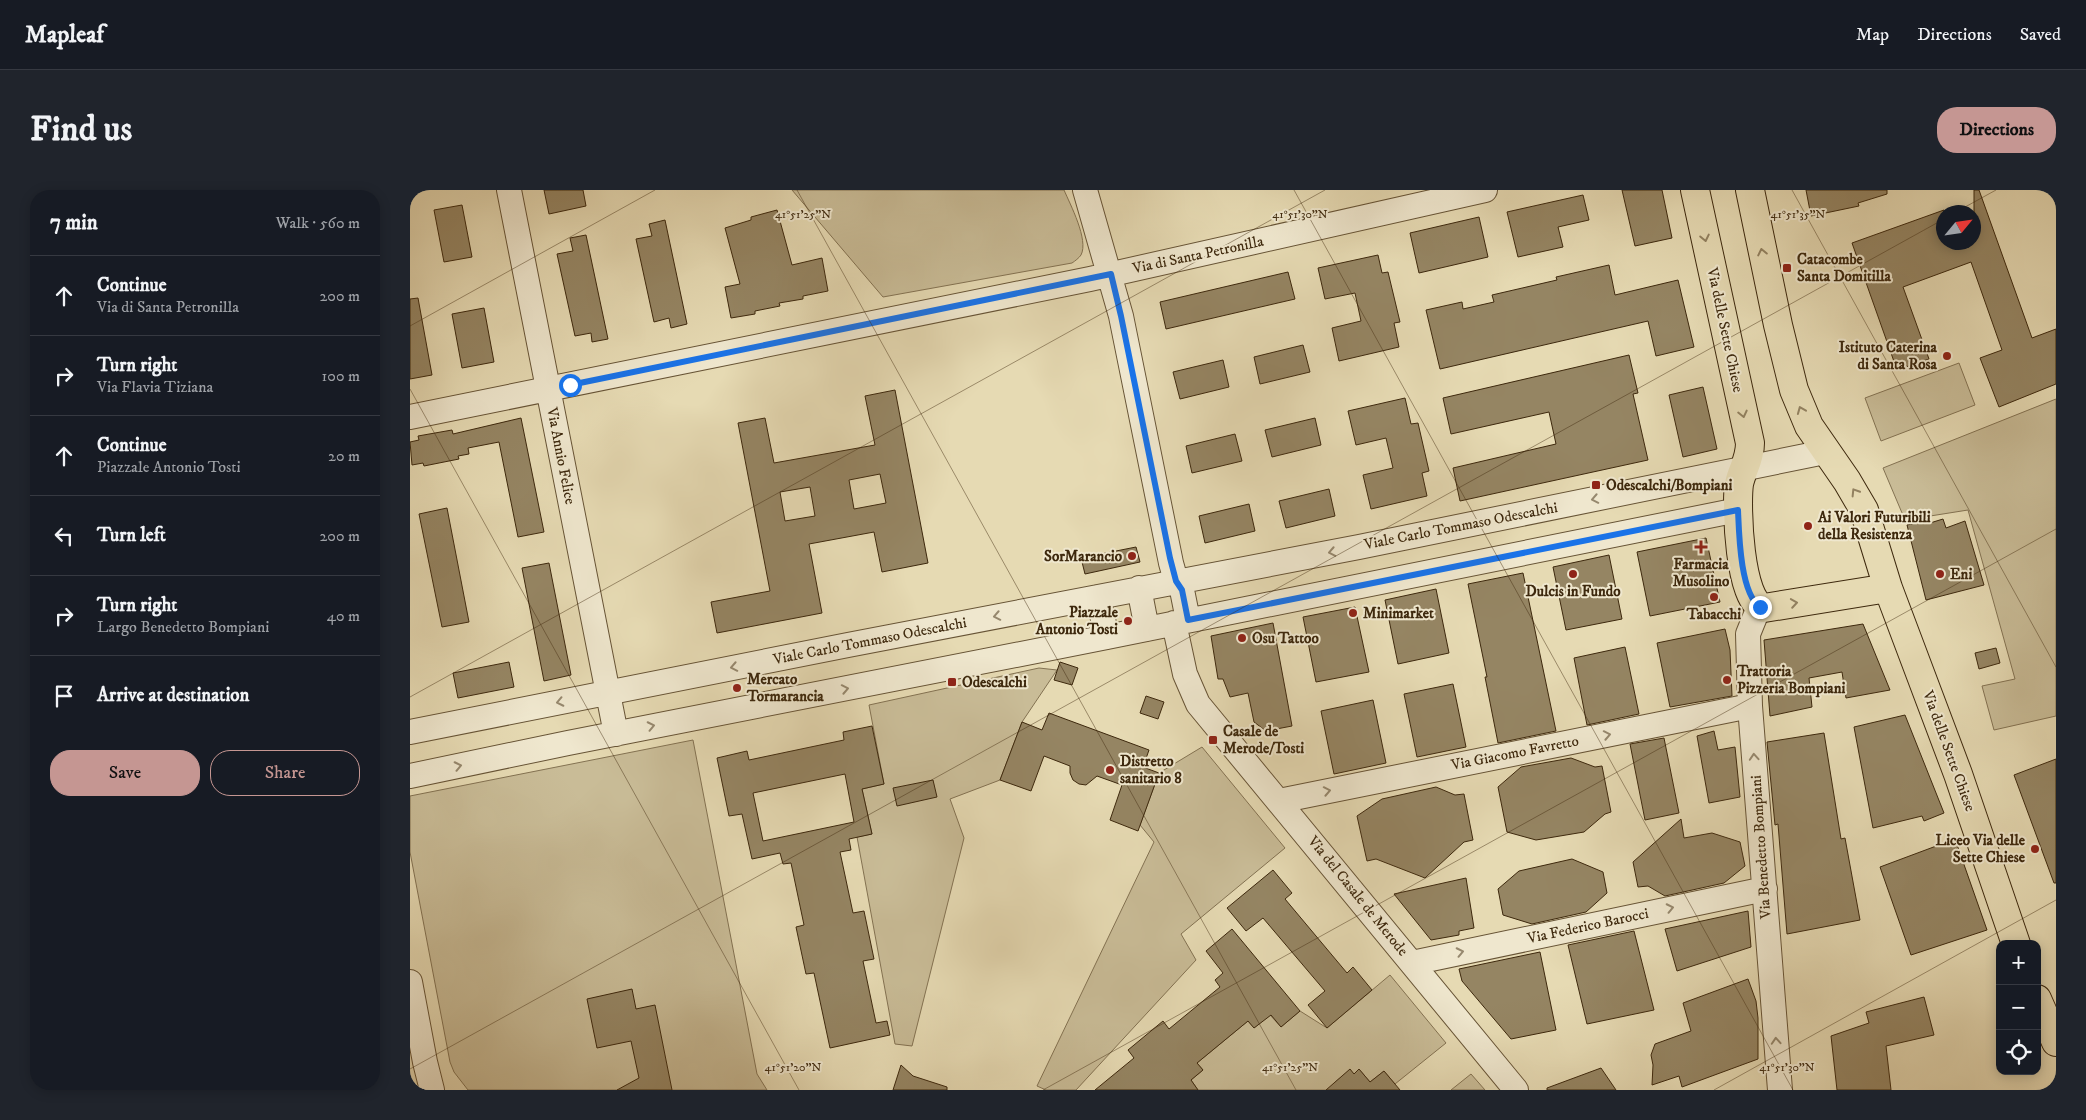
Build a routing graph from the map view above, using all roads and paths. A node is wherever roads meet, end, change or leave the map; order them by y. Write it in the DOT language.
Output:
graph roads {
  1 [pos="509,190"];
  2 [pos="1085,190"];
  3 [pos="1485,190"];
  4 [pos="1695,190"];
  5 [pos="1750,190"];
  6 [pos="1111,274"];
  7 [pos="548,390"];
  8 [pos="410,418"];
  9 [pos="1826,452"];
  10 [pos="1745,469"];
  11 [pos="1738,510"];
  12 [pos="1173,572"];
  13 [pos="1139,588"];
  14 [pos="1888,588"];
  15 [pos="1098,597"];
  16 [pos="1760,607"];
  17 [pos="1181,622"];
  18 [pos="1147,629"];
  19 [pos="1107,637"];
  20 [pos="608,692"];
  21 [pos="1750,706"];
  22 [pos="410,732"];
  23 [pos="616,734"];
  24 [pos="410,776"];
  25 [pos="1280,801"];
  26 [pos="1764,889"];
  27 [pos="2015,940"];
  28 [pos="1412,963"];
  29 [pos="410,982"];
  30 [pos="2041,1008"];
  31 [pos="2056,1042"];
  32 [pos="432,1090"];
  33 [pos="1516,1090"];
  34 [pos="1780,1090"];
  1 -- 7 [label="street, Via Annio Felice"];
  2 -- 6 [label="street"];
  3 -- 6 [label="street, Via di Santa Petronilla"];
  4 -- 10 [label="main road, Via delle Sette Chiese, one-way"];
  9 -- 5 [label="main road, one-way"];
  6 -- 7 [label="street, Via di Santa Petronilla"];
  6 -- 12 [label="street"];
  7 -- 8 [label="street, Via di Santa Petronilla"];
  7 -- 20 [label="street, Via Annio Felice"];
  9 -- 10 [label="street, Viale Carlo Tommaso Odescalchi"];
  14 -- 9 [label="main road, Via delle Sette Chiese, one-way"];
  10 -- 11 [label="main road, Via delle Sette Chiese"];
  10 -- 12 [label="street, Viale Carlo Tommaso Odescalchi, one-way"];
  11 -- 16 [label="main road, Via delle Sette Chiese"];
  11 -- 17 [label="street"];
  12 -- 13 [label="street"];
  12 -- 17 [label="street"];
  13 -- 15 [label="street"];
  13 -- 18 [label="street"];
  16 -- 14 [label="main road, one-way"];
  14 -- 27 [label="main road, Via delle Sette Chiese"];
  15 -- 19 [label="street"];
  15 -- 20 [label="street, Viale Carlo Tommaso Odescalchi, one-way"];
  16 -- 21 [label="street, Via Benedetto Bompiani"];
  17 -- 18 [label="street"];
  17 -- 25 [label="street, Via del Casale de Merode"];
  18 -- 19 [label="street"];
  23 -- 19 [label="street, one-way"];
  20 -- 22 [label="street, Viale Carlo Tommaso Odescalchi, one-way"];
  20 -- 23 [label="street"];
  25 -- 21 [label="street, Via Giacomo Favretto, one-way"];
  26 -- 21 [label="street, Via Benedetto Bompiani, one-way"];
  24 -- 23 [label="street, one-way"];
  25 -- 28 [label="street, Via del Casale de Merode"];
  28 -- 26 [label="street, Via Federico Barocci, one-way"];
  34 -- 26 [label="street, Via Benedetto Bompiani, one-way"];
  28 -- 33 [label="street, Via del Casale de Merode"];
  29 -- 32 [label="street"];
  30 -- 31 [label="main road"];
}
